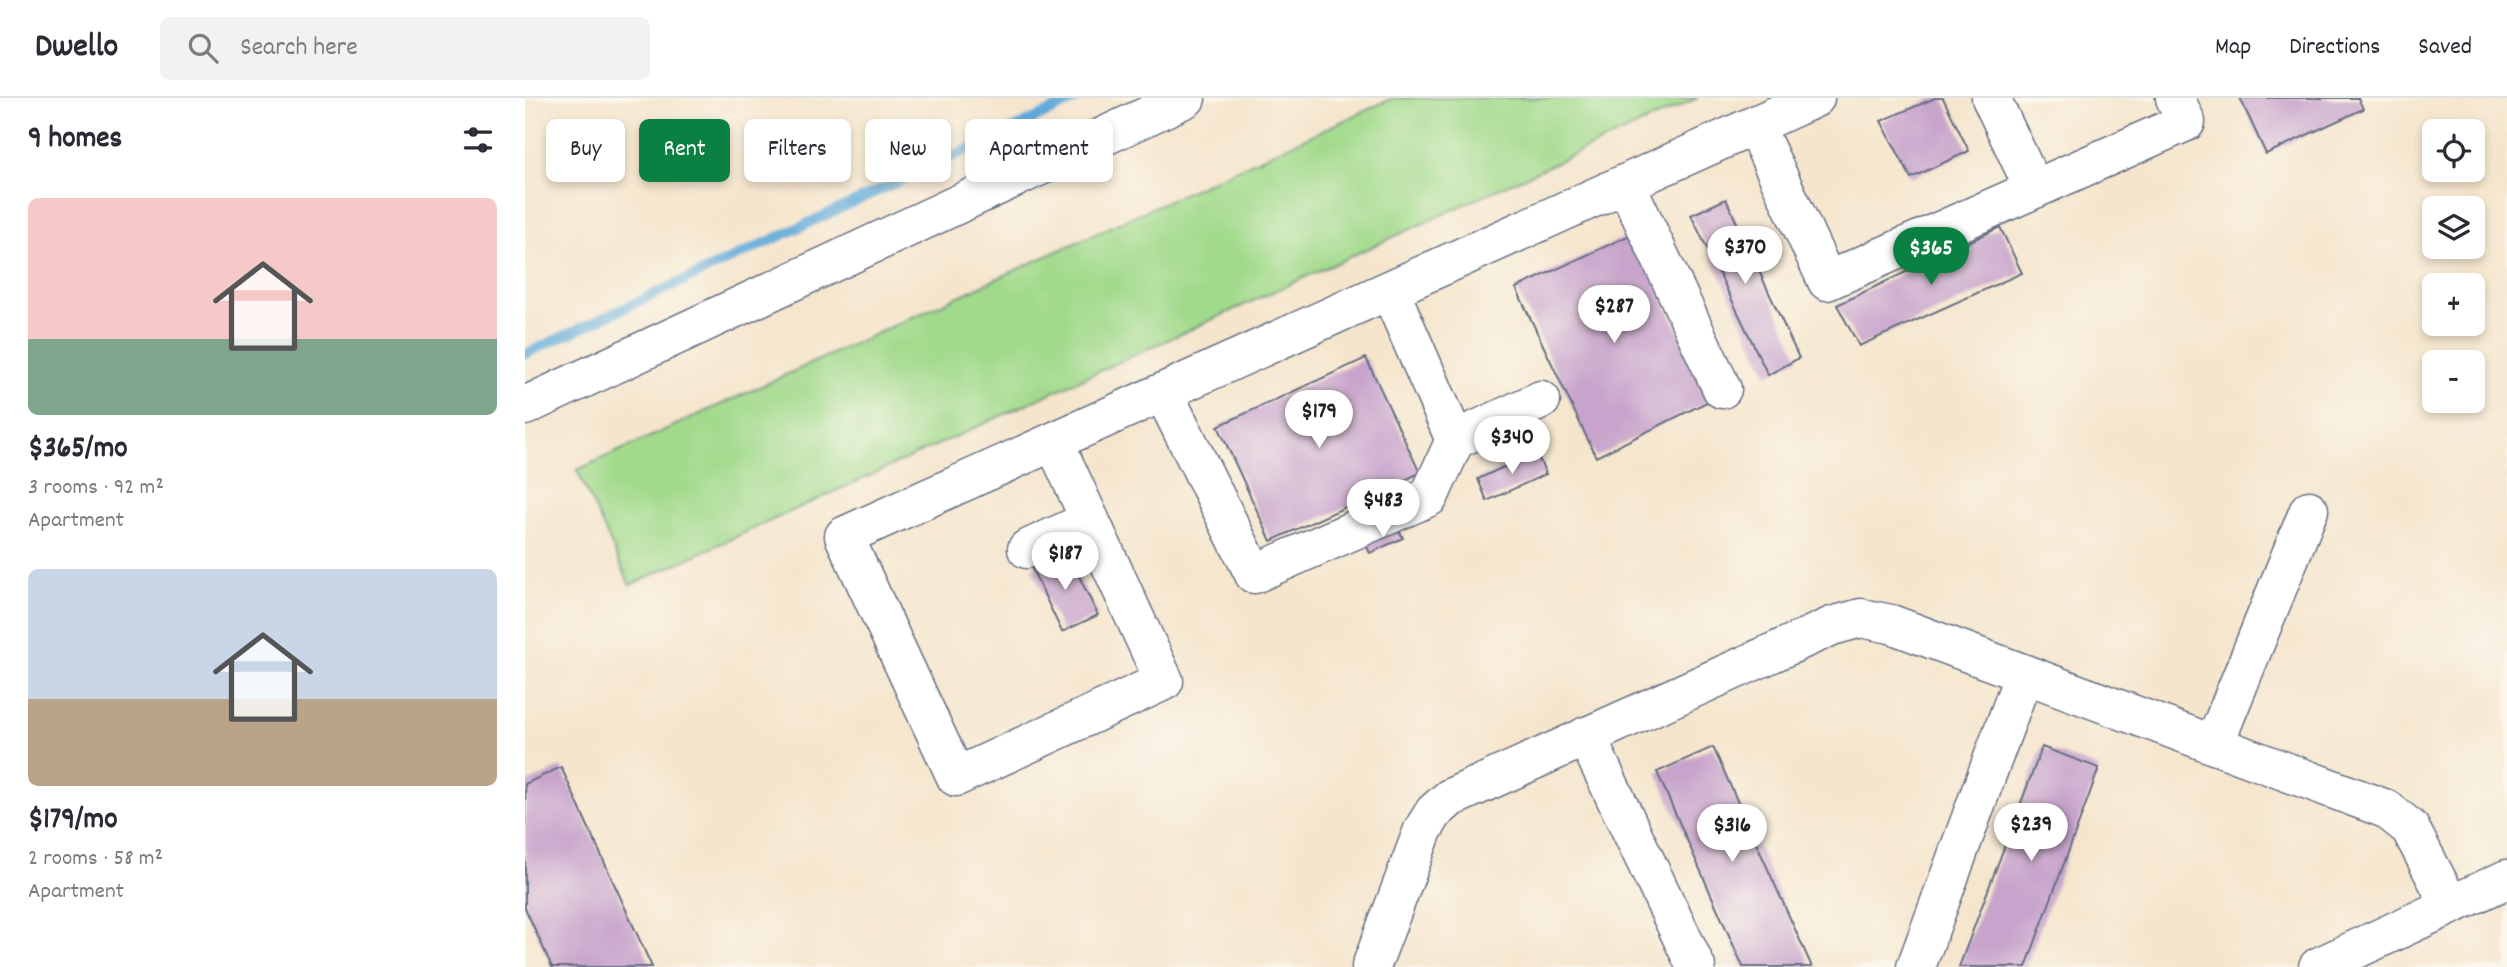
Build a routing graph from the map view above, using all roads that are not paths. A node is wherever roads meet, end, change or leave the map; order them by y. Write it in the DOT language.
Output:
graph roads {
  1 [pos="1186,98"];
  2 [pos="1815,98"];
  3 [pos="1991,98"];
  4 [pos="2175,98"];
  5 [pos="1755,125"];
  6 [pos="1626,184"];
  7 [pos="2034,190"];
  8 [pos="1390,291"];
  9 [pos="1722,389"];
  10 [pos="1164,394"];
  11 [pos="1541,400"];
  12 [pos="525,406"];
  13 [pos="1455,440"];
  14 [pos="1055,444"];
  15 [pos="2309,510"];
  16 [pos="1090,520"];
  17 [pos="1027,549"];
  18 [pos="2024,674"];
  19 [pos="1586,736"];
  20 [pos="2214,745"];
  21 [pos="2507,879"];
  22 [pos="2450,905"];
  23 [pos="1371,967"];
  24 [pos="1696,967"];
  25 [pos="1916,967"];
  26 [pos="2318,967"];
  1 -- 12 [label="street"];
  2 -- 5 [label="street"];
  3 -- 7 [label="street"];
  4 -- 7 [label="street"];
  5 -- 6 [label="street"];
  5 -- 7 [label="street"];
  6 -- 8 [label="street"];
  6 -- 9 [label="street"];
  8 -- 10 [label="street"];
  8 -- 13 [label="street"];
  10 -- 13 [label="street"];
  10 -- 14 [label="street"];
  11 -- 13 [label="street"];
  14 -- 16 [label="street"];
  14 -- 16 [label="street"];
  15 -- 20 [label="street"];
  16 -- 17 [label="street"];
  18 -- 19 [label="street"];
  18 -- 20 [label="street"];
  18 -- 25 [label="street"];
  19 -- 23 [label="street"];
  19 -- 24 [label="street"];
  20 -- 22 [label="street"];
  21 -- 22 [label="street"];
  22 -- 26 [label="street"];
}
